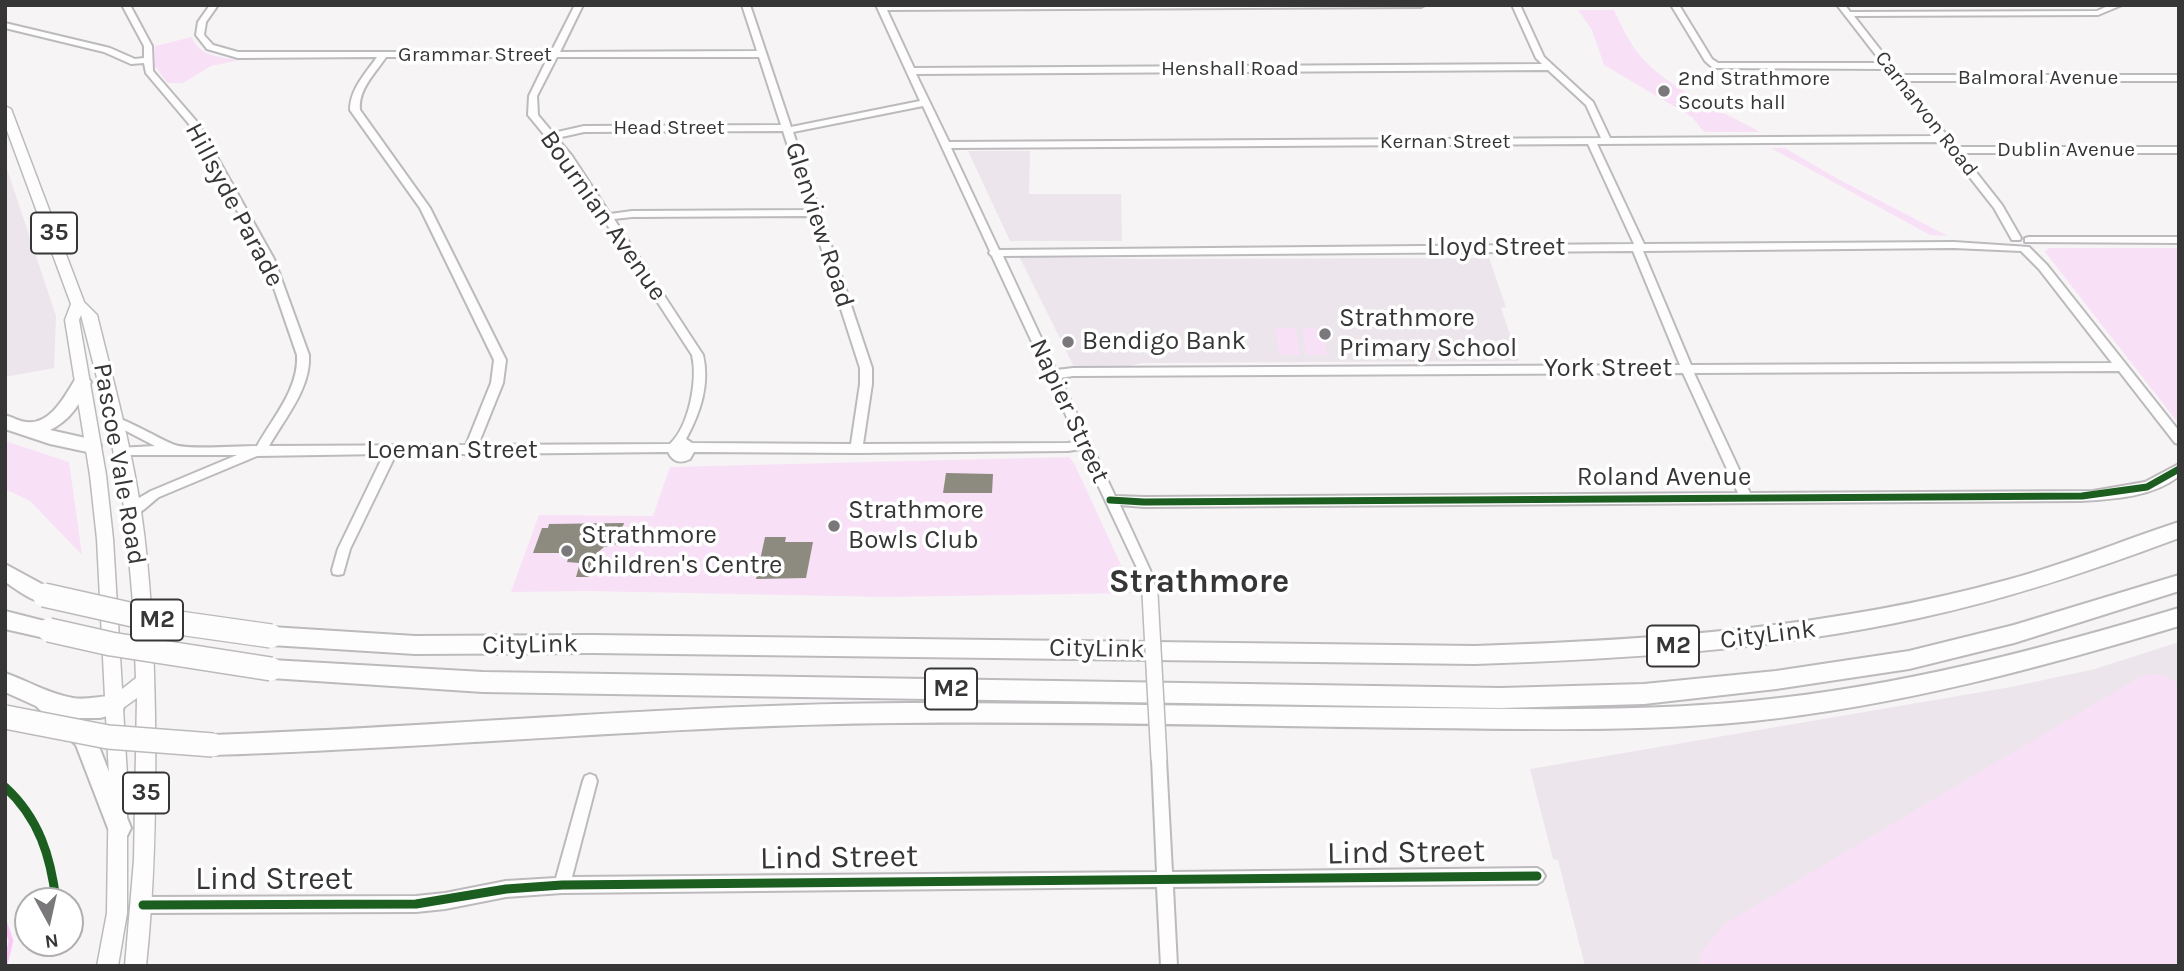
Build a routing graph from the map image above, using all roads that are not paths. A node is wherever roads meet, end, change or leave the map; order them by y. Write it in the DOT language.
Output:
graph roads {
  1 [pos="126,5"];
  2 [pos="214,5"];
  3 [pos="579,5"];
  4 [pos="746,5"];
  5 [pos="1422,5"];
  6 [pos="1516,5"];
  7 [pos="1675,5"];
  8 [pos="1842,5"];
  9 [pos="2118,5"];
  10 [pos="1082,6"];
  11 [pos="881,7"];
  12 [pos="1849,14"];
  13 [pos="5,25"];
  14 [pos="200,28"];
  15 [pos="554,54"];
  16 [pos="762,54"];
  17 [pos="383,55"];
  18 [pos="147,61"];
  19 [pos="1889,66"];
  20 [pos="1548,67"];
  21 [pos="911,71"];
  22 [pos="1898,78"];
  23 [pos="2179,78"];
  24 [pos="924,103"];
  25 [pos="5,109"];
  26 [pos="788,129"];
  27 [pos="552,136"];
  28 [pos="1945,139"];
  29 [pos="1591,141"];
  30 [pos="1607,141"];
  31 [pos="944,145"];
  32 [pos="1954,150"];
  33 [pos="2179,150"];
  34 [pos="815,212"];
  35 [pos="608,217"];
  36 [pos="2009,223"];
  37 [pos="2179,240"];
  38 [pos="2025,244"];
  39 [pos="1638,247"];
  40 [pos="994,253"];
  41 [pos="78,304"];
  42 [pos="2121,367"];
  43 [pos="1687,369"];
  44 [pos="1053,376"];
  45 [pos="82,382"];
  46 [pos="115,420"];
  47 [pos="5,422"];
  48 [pos="687,428"];
  49 [pos="25,430"];
  50 [pos="2179,440"];
  51 [pos="1084,444"];
  52 [pos="92,446"];
  53 [pos="681,448"];
  54 [pos="856,449"];
  55 [pos="177,450"];
  56 [pos="122,451"];
  57 [pos="391,451"];
  58 [pos="469,451"];
  59 [pos="258,452"];
  60 [pos="2179,469"];
  61 [pos="1746,498"];
  62 [pos="1112,505"];
  63 [pos="133,512"];
  64 [pos="2179,525"];
  65 [pos="2179,530"];
  66 [pos="2153,541"];
  67 [pos="338,570"];
  68 [pos="5,572"];
  69 [pos="2179,583"];
  70 [pos="5,585"];
  71 [pos="2179,592"];
  72 [pos="44,595"];
  73 [pos="2103,608"];
  74 [pos="2179,617"];
  75 [pos="5,620"];
  76 [pos="146,681"];
  77 [pos="5,682"];
  78 [pos="44,700"];
  79 [pos="114,705"];
  80 [pos="5,717"];
  81 [pos="590,781"];
  82 [pos="119,828"];
  83 [pos="1537,876"];
  84 [pos="1165,880"];
  85 [pos="562,885"];
  86 [pos="143,905"];
  87 [pos="107,966"];
  88 [pos="135,966"];
  89 [pos="1169,966"];
  1 -- 18 [label="street, Hillsyde Parade"];
  2 -- 14 [label="street"];
  3 -- 15 [label="street, Bournian Avenue"];
  4 -- 16 [label="street, Glenview Road"];
  5 -- 10 [label="street"];
  6 -- 20 [label="street"];
  7 -- 19 [label="street"];
  8 -- 12 [label="street, Carnarvon Road"];
  9 -- 12 [label="street"];
  10 -- 11 [label="street"];
  11 -- 21 [label="street, Napier Street"];
  12 -- 19 [label="street, Carnarvon Road"];
  13 -- 18 [label="street"];
  14 -- 17 [label="street, Grammar Street"];
  15 -- 16 [label="street, Grammar Street"];
  15 -- 17 [label="street, Grammar Street"];
  15 -- 27 [label="street, Bournian Avenue"];
  16 -- 26 [label="street, Glenview Road"];
  17 -- 58 [label="street"];
  18 -- 59 [label="street, Hillsyde Parade"];
  19 -- 22 [label="street, Carnarvon Road"];
  20 -- 21 [label="street, Henshall Road"];
  20 -- 30 [label="street"];
  21 -- 24 [label="street, Napier Street"];
  22 -- 23 [label="street, Balmoral Avenue"];
  22 -- 28 [label="street, Carnarvon Road"];
  24 -- 26 [label="street, Head Street"];
  24 -- 31 [label="street, Napier Street"];
  25 -- 41 [label="main road, Pascoe Vale Road / 35"];
  26 -- 27 [label="street, Head Street"];
  26 -- 34 [label="street, Glenview Road"];
  27 -- 35 [label="street, Bournian Avenue"];
  28 -- 30 [label="street, Kernan Street"];
  28 -- 32 [label="street, Carnarvon Road"];
  29 -- 30 [label="street, Kernan Street"];
  29 -- 31 [label="street, Kernan Street"];
  29 -- 39 [label="street"];
  31 -- 40 [label="street, Napier Street"];
  32 -- 33 [label="street, Dublin Avenue"];
  32 -- 36 [label="street, Carnarvon Road"];
  34 -- 35 [label="street"];
  34 -- 54 [label="street, Glenview Road"];
  35 -- 48 [label="street, Bournian Avenue"];
  36 -- 38 [label="street, Carnarvon Road"];
  37 -- 38 [label="street, Lloyd Street"];
  38 -- 39 [label="street, Lloyd Street"];
  38 -- 42 [label="street, Carnarvon Road"];
  39 -- 40 [label="street, Lloyd Street"];
  39 -- 43 [label="street"];
  40 -- 44 [label="street, Napier Street"];
  41 -- 45 [label="main road, Pascoe Vale Road / 35"];
  41 -- 46 [label="main road, Pascoe Vale Road / 35"];
  42 -- 43 [label="street, York Street"];
  42 -- 50 [label="street, Carnarvon Road"];
  43 -- 44 [label="street, York Street"];
  43 -- 61 [label="street"];
  44 -- 51 [label="street, Napier Street"];
  45 -- 49 [label="highway"];
  45 -- 52 [label="main road, Pascoe Vale Road / 35"];
  46 -- 55 [label="street"];
  46 -- 56 [label="main road, Pascoe Vale Road / 35"];
  47 -- 49 [label="highway"];
  48 -- 53 [label="street, Bournian Avenue"];
  49 -- 52 [label="highway"];
  51 -- 54 [label="street, Loeman Street"];
  51 -- 62 [label="street, Napier Street"];
  52 -- 56 [label="main road"];
  52 -- 79 [label="main road, Pascoe Vale Road / 35"];
  53 -- 54 [label="street, Loeman Street"];
  53 -- 58 [label="street, Loeman Street"];
  55 -- 56 [label="street, Loeman Street"];
  55 -- 59 [label="street, Loeman Street"];
  56 -- 63 [label="main road, Pascoe Vale Road / 35"];
  57 -- 58 [label="street, Loeman Street"];
  57 -- 59 [label="street, Loeman Street"];
  57 -- 67 [label="street"];
  59 -- 63 [label="street, Loeman Street"];
  60 -- 61 [label="street, Roland Avenue"];
  61 -- 62 [label="street, Roland Avenue"];
  62 -- 84 [label="street, Napier Street, bridge"];
  63 -- 76 [label="main road, Pascoe Vale Road / 35"];
  64 -- 66 [label="highway"];
  65 -- 66 [label="highway, CityLink / M2"];
  66 -- 72 [label="highway, CityLink / M2, bridge"];
  68 -- 72 [label="highway"];
  69 -- 73 [label="highway, CityLink / M2"];
  70 -- 72 [label="highway, CityLink / M2"];
  71 -- 73 [label="highway"];
  73 -- 75 [label="highway, CityLink / M2, bridge"];
  74 -- 80 [label="highway, bridge"];
  76 -- 79 [label="main road"];
  76 -- 86 [label="main road, Pascoe Vale Road / 35"];
  77 -- 78 [label="highway"];
  78 -- 79 [label="highway"];
  78 -- 82 [label="highway"];
  79 -- 82 [label="main road, Pascoe Vale Road / 35"];
  81 -- 85 [label="street"];
  82 -- 87 [label="main road, Pascoe Vale Road / 35"];
  83 -- 84 [label="street, Lind Street"];
  84 -- 85 [label="street, Lind Street"];
  84 -- 89 [label="street, Napier Street"];
  85 -- 86 [label="street, Lind Street"];
  86 -- 88 [label="main road, Pascoe Vale Road / 35"];
}
